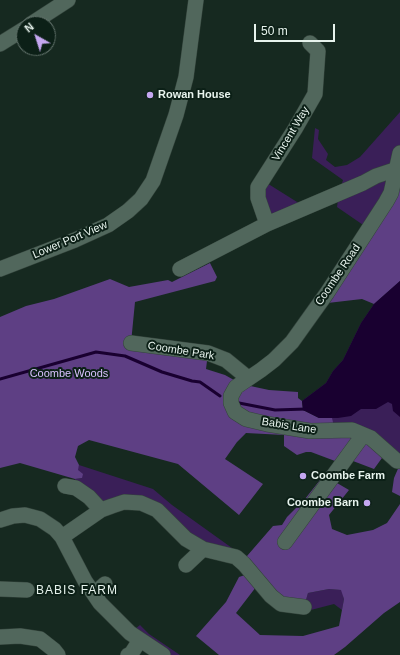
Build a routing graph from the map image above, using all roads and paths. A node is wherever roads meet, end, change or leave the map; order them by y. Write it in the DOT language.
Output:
graph roads {
  1 [pos="68,0"];
  2 [pos="196,0"];
  3 [pos="43,16"];
  4 [pos="16,34"];
  5 [pos="310,43"];
  6 [pos="0,44"];
  7 [pos="400,153"];
  8 [pos="397,168"];
  9 [pos="268,224"];
  10 [pos="0,269"];
  11 [pos="180,269"];
  12 [pos="131,343"];
  13 [pos="248,378"];
  14 [pos="363,435"];
  15 [pos="400,462"];
  16 [pos="65,486"];
  17 [pos="101,510"];
  18 [pos="0,520"];
  19 [pos="62,537"];
  20 [pos="285,542"];
  21 [pos="203,549"];
  22 [pos="186,565"];
  23 [pos="0,590"];
  24 [pos="27,590"];
  25 [pos="304,607"];
  26 [pos="0,637"];
  27 [pos="140,640"];
  28 [pos="58,655"];
  29 [pos="128,655"];
  30 [pos="163,655"];
  1 -- 3 [label="street"];
  2 -- 10 [label="street, Lower Port View"];
  4 -- 6 [label="street"];
  5 -- 9 [label="street, Vincent Way"];
  7 -- 8 [label="street, Coombe Road"];
  8 -- 9 [label="street"];
  8 -- 13 [label="street, Coombe Road"];
  9 -- 11 [label="street"];
  12 -- 13 [label="street, Coombe Park"];
  13 -- 14 [label="street, Babis Lane"];
  14 -- 15 [label="street, Babis Lane"];
  14 -- 20 [label="street"];
  16 -- 17 [label="street"];
  17 -- 19 [label="street"];
  17 -- 21 [label="street"];
  18 -- 19 [label="street"];
  19 -- 27 [label="street"];
  21 -- 22 [label="street"];
  21 -- 25 [label="street"];
  23 -- 24 [label="street"];
  26 -- 28 [label="street"];
  27 -- 29 [label="street"];
  27 -- 30 [label="street"];
}
